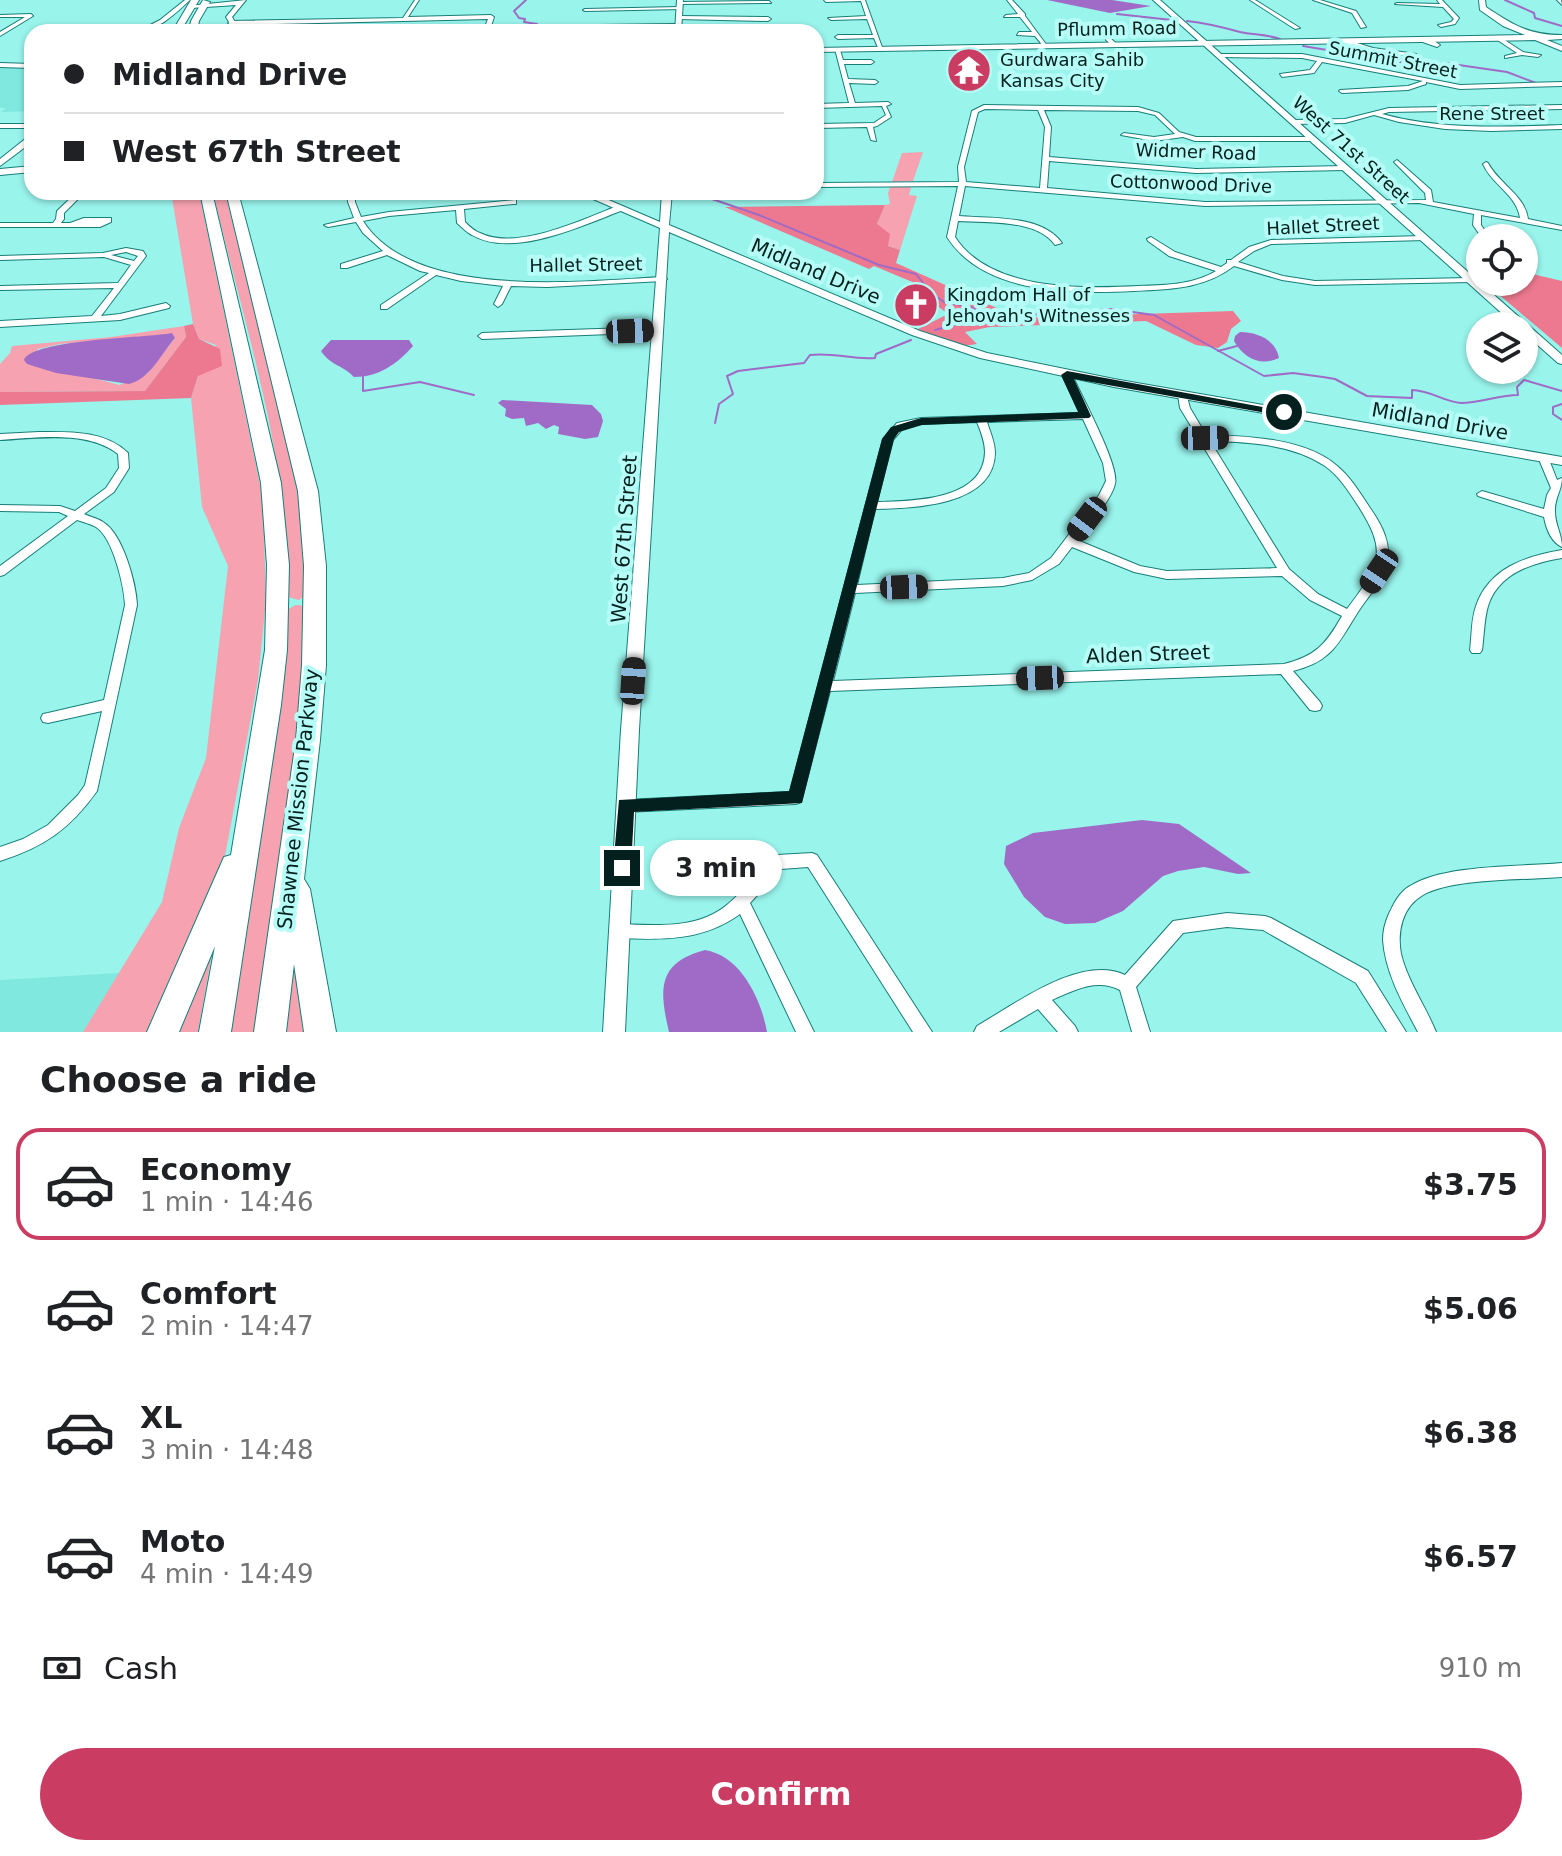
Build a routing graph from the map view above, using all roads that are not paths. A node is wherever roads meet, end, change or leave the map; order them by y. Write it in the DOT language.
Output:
graph roads {
  1 [pos="417,0"];
  2 [pos="863,0"];
  3 [pos="1009,0"];
  4 [pos="1156,0"];
  5 [pos="1252,0"];
  6 [pos="1315,0"];
  7 [pos="826,1"];
  8 [pos="1482,1"];
  9 [pos="197,2"];
  10 [pos="241,2"];
  11 [pos="769,2"];
  12 [pos="1442,3"];
  13 [pos="680,4"];
  14 [pos="1397,4"];
  15 [pos="1347,9"];
  16 [pos="585,10"];
  17 [pos="1328,11"];
  18 [pos="1023,15"];
  19 [pos="0,16"];
  20 [pos="1006,16"];
  21 [pos="869,17"];
  22 [pos="405,18"];
  23 [pos="831,18"];
  24 [pos="768,19"];
  25 [pos="231,23"];
  26 [pos="154,24"];
  27 [pos="182,24"];
  28 [pos="194,24"];
  29 [pos="489,24"];
  30 [pos="679,24"];
  31 [pos="694,24"];
  32 [pos="1441,25"];
  33 [pos="1363,27"];
  34 [pos="1297,28"];
  35 [pos="0,34"];
  36 [pos="1019,34"];
  37 [pos="1037,34"];
  38 [pos="876,36"];
  39 [pos="838,37"];
  40 [pos="1538,37"];
  41 [pos="1562,37"];
  42 [pos="1498,38"];
  43 [pos="1344,41"];
  44 [pos="1205,43"];
  45 [pos="1046,46"];
  46 [pos="1562,48"];
  47 [pos="881,49"];
  48 [pos="824,50"];
  49 [pos="837,50"];
  50 [pos="1522,53"];
  51 [pos="1413,54"];
  52 [pos="1538,55"];
  53 [pos="1219,56"];
  54 [pos="1507,57"];
  55 [pos="1320,60"];
  56 [pos="841,62"];
  57 [pos="871,62"];
  58 [pos="0,64"];
  59 [pos="24,64"];
  60 [pos="1282,75"];
  61 [pos="846,81"];
  62 [pos="875,82"];
  63 [pos="1424,82"];
  64 [pos="1562,84"];
  65 [pos="1342,91"];
  66 [pos="852,105"];
  67 [pos="824,106"];
  68 [pos="1040,107"];
  69 [pos="1562,107"];
  70 [pos="1375,113"];
  71 [pos="1325,114"];
  72 [pos="1335,121"];
  73 [pos="1293,122"];
  74 [pos="869,125"];
  75 [pos="0,126"];
  76 [pos="24,126"];
  77 [pos="824,126"];
  78 [pos="1562,127"];
  79 [pos="1346,130"];
  80 [pos="1124,135"];
  81 [pos="1183,135"];
  82 [pos="1312,139"];
  83 [pos="874,140"];
  84 [pos="24,144"];
  85 [pos="1046,159"];
  86 [pos="1397,162"];
  87 [pos="0,163"];
  88 [pos="1486,164"];
  89 [pos="1345,168"];
  90 [pos="24,170"];
  91 [pos="0,172"];
  92 [pos="962,184"];
  93 [pos="824,185"];
  94 [pos="1043,191"];
  95 [pos="73,200"];
  96 [pos="208,200"];
  97 [pos="234,200"];
  98 [pos="353,200"];
  99 [pos="601,200"];
  100 [pos="667,200"];
  101 [pos="1382,201"];
  102 [pos="513,202"];
  103 [pos="1430,203"];
  104 [pos="620,208"];
  105 [pos="460,209"];
  106 [pos="1478,212"];
  107 [pos="954,218"];
  108 [pos="358,219"];
  109 [pos="1524,221"];
  110 [pos="74,223"];
  111 [pos="56,224"];
  112 [pos="1477,224"];
  113 [pos="0,225"];
  114 [pos="328,225"];
  115 [pos="666,227"];
  116 [pos="1562,228"];
  117 [pos="1423,238"];
  118 [pos="1151,239"];
  119 [pos="1058,243"];
  120 [pos="386,253"];
  121 [pos="0,258"];
  122 [pos="1230,262"];
  123 [pos="344,266"];
  124 [pos="1221,270"];
  125 [pos="433,274"];
  126 [pos="1466,276"];
  127 [pos="663,279"];
  128 [pos="1466,280"];
  129 [pos="509,282"];
  130 [pos="119,285"];
  131 [pos="0,288"];
  132 [pos="1489,296"];
  133 [pos="498,304"];
  134 [pos="166,306"];
  135 [pos="384,307"];
  136 [pos="1508,312"];
  137 [pos="95,318"];
  138 [pos="0,324"];
  139 [pos="659,330"];
  140 [pos="482,336"];
  141 [pos="1538,338"];
  142 [pos="1560,357"];
  143 [pos="1067,375"];
  144 [pos="1183,395"];
  145 [pos="1198,397"];
  146 [pos="1085,416"];
  147 [pos="981,419"];
  148 [pos="1195,421"];
  149 [pos="0,437"];
  150 [pos="1205,438"];
  151 [pos="1543,457"];
  152 [pos="1561,464"];
  153 [pos="1558,484"];
  154 [pos="1482,494"];
  155 [pos="872,506"];
  156 [pos="0,508"];
  157 [pos="1548,514"];
  158 [pos="78,515"];
  159 [pos="1070,542"];
  160 [pos="1562,543"];
  161 [pos="1562,554"];
  162 [pos="0,572"];
  163 [pos="1285,572"];
  164 [pos="851,589"];
  165 [pos="1350,615"];
  166 [pos="1476,650"];
  167 [pos="1284,669"];
  168 [pos="827,686"];
  169 [pos="110,704"];
  170 [pos="1315,706"];
  171 [pos="48,718"];
  172 [pos="625,806"];
  173 [pos="249,829"];
  174 [pos="0,854"];
  175 [pos="292,866"];
  176 [pos="1562,870"];
  177 [pos="741,900"];
  178 [pos="618,931"];
  179 [pos="1127,985"];
  180 [pos="1041,1000"];
  181 [pos="163,1032"];
  182 [pos="215,1032"];
  183 [pos="270,1032"];
  184 [pos="320,1032"];
  185 [pos="614,1032"];
  186 [pos="805,1032"];
  187 [pos="923,1032"];
  188 [pos="983,1032"];
  189 [pos="1069,1032"];
  190 [pos="1141,1032"];
  191 [pos="1397,1032"];
  192 [pos="1427,1032"];
  1 -- 22 [label="street"];
  2 -- 7 [label="street"];
  2 -- 21 [label="street"];
  3 -- 18 [label="street"];
  4 -- 44 [label="street, West 71st Street"];
  5 -- 34 [label="street"];
  6 -- 15 [label="street"];
  8 -- 40 [label="main road"];
  9 -- 10 [label="street"];
  9 -- 26 [label="street"];
  9 -- 27 [label="highway"];
  9 -- 28 [label="highway"];
  10 -- 25 [label="street"];
  11 -- 13 [label="street"];
  12 -- 14 [label="street"];
  12 -- 32 [label="street"];
  13 -- 16 [label="street"];
  13 -- 30 [label="street"];
  15 -- 17 [label="street"];
  15 -- 33 [label="street"];
  18 -- 20 [label="street"];
  18 -- 37 [label="street"];
  19 -- 35 [label="street"];
  21 -- 23 [label="street"];
  21 -- 38 [label="street"];
  22 -- 25 [label="street"];
  22 -- 29 [label="street"];
  24 -- 31 [label="street"];
  36 -- 37 [label="street"];
  37 -- 45 [label="street"];
  38 -- 39 [label="street"];
  38 -- 47 [label="street"];
  40 -- 41 [label="main road, Pflumm Road"];
  40 -- 42 [label="main road, Pflumm Road"];
  40 -- 46 [label="main road"];
  42 -- 43 [label="main road, Pflumm Road"];
  42 -- 50 [label="street"];
  43 -- 44 [label="main road, Pflumm Road"];
  43 -- 51 [label="street"];
  44 -- 45 [label="main road, Pflumm Road"];
  44 -- 53 [label="street, West 71st Street"];
  45 -- 47 [label="main road, Pflumm Road"];
  47 -- 49 [label="main road, Pflumm Road"];
  48 -- 49 [label="main road, Pflumm Road"];
  49 -- 56 [label="street"];
  50 -- 52 [label="street"];
  50 -- 54 [label="street"];
  53 -- 55 [label="street, Summit Street"];
  53 -- 73 [label="street, West 71st Street"];
  55 -- 60 [label="street"];
  55 -- 63 [label="street, Summit Street"];
  56 -- 57 [label="street"];
  56 -- 61 [label="street"];
  58 -- 59 [label="main road"];
  61 -- 62 [label="street"];
  61 -- 66 [label="street"];
  63 -- 64 [label="street, Summit Street"];
  63 -- 65 [label="street"];
  66 -- 67 [label="street"];
  66 -- 74 [label="street"];
  68 -- 81 [label="street"];
  68 -- 85 [label="street"];
  68 -- 92 [label="street"];
  69 -- 70 [label="street"];
  70 -- 72 [label="street"];
  70 -- 78 [label="street, Rene Street"];
  71 -- 72 [label="street"];
  72 -- 73 [label="street"];
  72 -- 79 [label="street"];
  73 -- 82 [label="street, West 71st Street"];
  74 -- 77 [label="street"];
  74 -- 83 [label="street"];
  75 -- 76 [label="street"];
  80 -- 81 [label="street"];
  81 -- 82 [label="street"];
  82 -- 89 [label="street, West 71st Street"];
  84 -- 87 [label="street"];
  85 -- 89 [label="street, Widmer Road"];
  85 -- 94 [label="street"];
  86 -- 103 [label="street"];
  88 -- 109 [label="street"];
  89 -- 101 [label="street, West 71st Street"];
  90 -- 91 [label="street"];
  92 -- 93 [label="street, Cottonwood Drive"];
  92 -- 94 [label="street, Cottonwood Drive"];
  92 -- 107 [label="street"];
  94 -- 101 [label="street, Cottonwood Drive"];
  95 -- 111 [label="street"];
  96 -- 173 [label="highway, Shawnee Mission Parkway"];
  97 -- 175 [label="highway, Shawnee Mission Parkway"];
  98 -- 108 [label="street, Hallet Street"];
  99 -- 104 [label="street, Midland Drive"];
  100 -- 115 [label="street, West 67th Street"];
  101 -- 103 [label="street, Cottonwood Drive"];
  101 -- 117 [label="street, West 71st Street"];
  102 -- 105 [label="street"];
  103 -- 106 [label="street, Cottonwood Drive"];
  104 -- 105 [label="street"];
  104 -- 115 [label="street, Midland Drive"];
  105 -- 108 [label="street"];
  106 -- 109 [label="street, Cottonwood Drive"];
  106 -- 112 [label="street"];
  107 -- 119 [label="street"];
  107 -- 124 [label="street"];
  108 -- 114 [label="street"];
  108 -- 120 [label="street, Hallet Street"];
  109 -- 116 [label="street, Cottonwood Drive"];
  110 -- 111 [label="street"];
  111 -- 113 [label="street"];
  115 -- 127 [label="street, West 67th Street"];
  115 -- 143 [label="street, Midland Drive"];
  117 -- 122 [label="street, Hallet Street"];
  117 -- 126 [label="street, West 71st Street"];
  118 -- 124 [label="street"];
  120 -- 123 [label="street"];
  120 -- 125 [label="street, Hallet Street"];
  121 -- 130 [label="street"];
  122 -- 124 [label="street, Hallet Street"];
  122 -- 128 [label="street"];
  125 -- 129 [label="street, Hallet Street"];
  125 -- 135 [label="street"];
  127 -- 129 [label="street, Hallet Street"];
  127 -- 139 [label="street, West 67th Street"];
  129 -- 133 [label="street, Hallet Street"];
  130 -- 131 [label="street"];
  130 -- 137 [label="street"];
  132 -- 136 [label="street, West 71st Street"];
  134 -- 137 [label="street"];
  137 -- 138 [label="street"];
  139 -- 140 [label="street"];
  139 -- 172 [label="street, West 67th Street"];
  141 -- 142 [label="street, West 71st Street"];
  143 -- 144 [label="street, Midland Drive"];
  143 -- 146 [label="street"];
  144 -- 145 [label="street, Midland Drive"];
  144 -- 148 [label="street"];
  145 -- 148 [label="street"];
  145 -- 151 [label="street, Midland Drive"];
  146 -- 147 [label="street"];
  146 -- 159 [label="street"];
  147 -- 155 [label="street"];
  147 -- 155 [label="street"];
  148 -- 150 [label="street"];
  149 -- 158 [label="street"];
  150 -- 163 [label="street"];
  150 -- 165 [label="street, Alden Street"];
  151 -- 152 [label="street, Midland Drive"];
  151 -- 153 [label="street"];
  153 -- 157 [label="street"];
  154 -- 157 [label="street"];
  155 -- 164 [label="street"];
  156 -- 158 [label="street"];
  157 -- 160 [label="street"];
  158 -- 162 [label="street"];
  158 -- 169 [label="street"];
  159 -- 163 [label="street"];
  159 -- 164 [label="street"];
  161 -- 166 [label="street"];
  163 -- 165 [label="street"];
  164 -- 168 [label="street"];
  165 -- 167 [label="street, Alden Street"];
  167 -- 168 [label="street, Alden Street"];
  167 -- 170 [label="street"];
  168 -- 172 [label="street"];
  169 -- 171 [label="street"];
  169 -- 174 [label="street"];
  172 -- 178 [label="street, West 67th Street"];
  173 -- 181 [label="highway"];
  173 -- 182 [label="highway, Shawnee Mission Parkway"];
  175 -- 183 [label="highway, Shawnee Mission Parkway"];
  175 -- 184 [label="highway"];
  176 -- 192 [label="street"];
  177 -- 178 [label="street"];
  177 -- 186 [label="street"];
  177 -- 187 [label="street"];
  178 -- 185 [label="street, West 67th Street"];
  179 -- 180 [label="street"];
  179 -- 190 [label="street"];
  179 -- 191 [label="street"];
  180 -- 188 [label="street"];
  180 -- 189 [label="street"];
}
